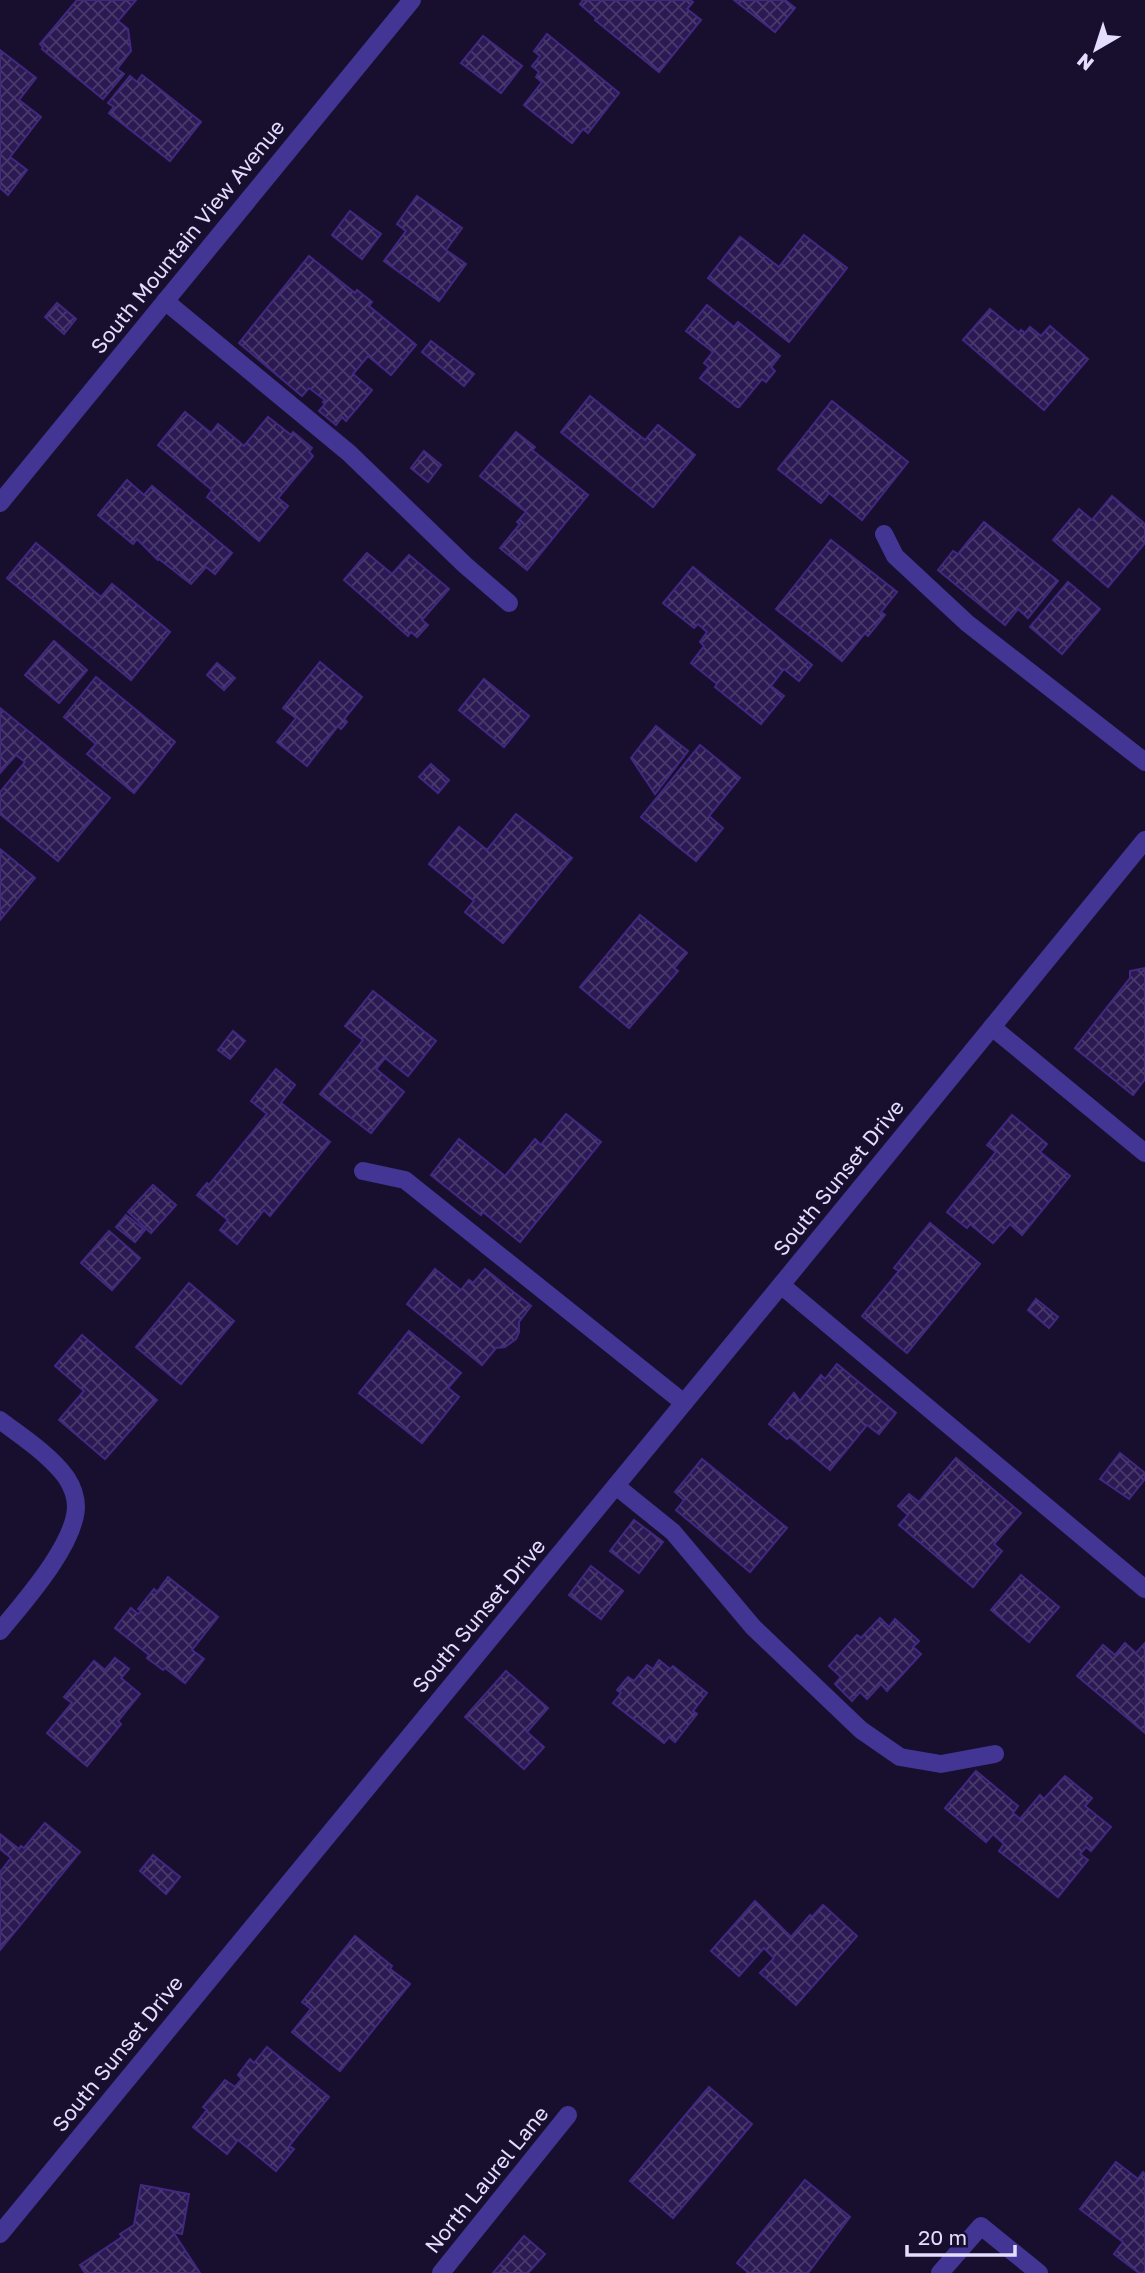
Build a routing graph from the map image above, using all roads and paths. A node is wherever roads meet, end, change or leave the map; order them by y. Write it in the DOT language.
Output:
graph roads {
  1 [pos="412,0"];
  2 [pos="165,301"];
  3 [pos="0,503"];
  4 [pos="884,534"];
  5 [pos="509,603"];
  6 [pos="1145,762"];
  7 [pos="1145,840"];
  8 [pos="992,1027"];
  9 [pos="1145,1153"];
  10 [pos="363,1171"];
  11 [pos="781,1285"];
  12 [pos="684,1404"];
  13 [pos="0,1420"];
  14 [pos="616,1486"];
  15 [pos="1145,1589"];
  16 [pos="0,1631"];
  17 [pos="995,1754"];
  18 [pos="568,2115"];
  19 [pos="0,2234"];
  20 [pos="441,2273"];
  21 [pos="940,2273"];
  22 [pos="1039,2273"];
  1 -- 2 [label="street, South Mountain View Avenue"];
  2 -- 3 [label="street, South Mountain View Avenue"];
  2 -- 5 [label="street"];
  4 -- 6 [label="street"];
  7 -- 8 [label="street, South Sunset Drive"];
  8 -- 9 [label="street"];
  8 -- 11 [label="street, South Sunset Drive"];
  10 -- 12 [label="street"];
  11 -- 12 [label="street, South Sunset Drive"];
  11 -- 15 [label="street"];
  12 -- 14 [label="street, South Sunset Drive"];
  13 -- 16 [label="street"];
  14 -- 17 [label="street"];
  14 -- 19 [label="street, South Sunset Drive"];
  18 -- 20 [label="street, North Laurel Lane"];
  21 -- 22 [label="street"];
}
